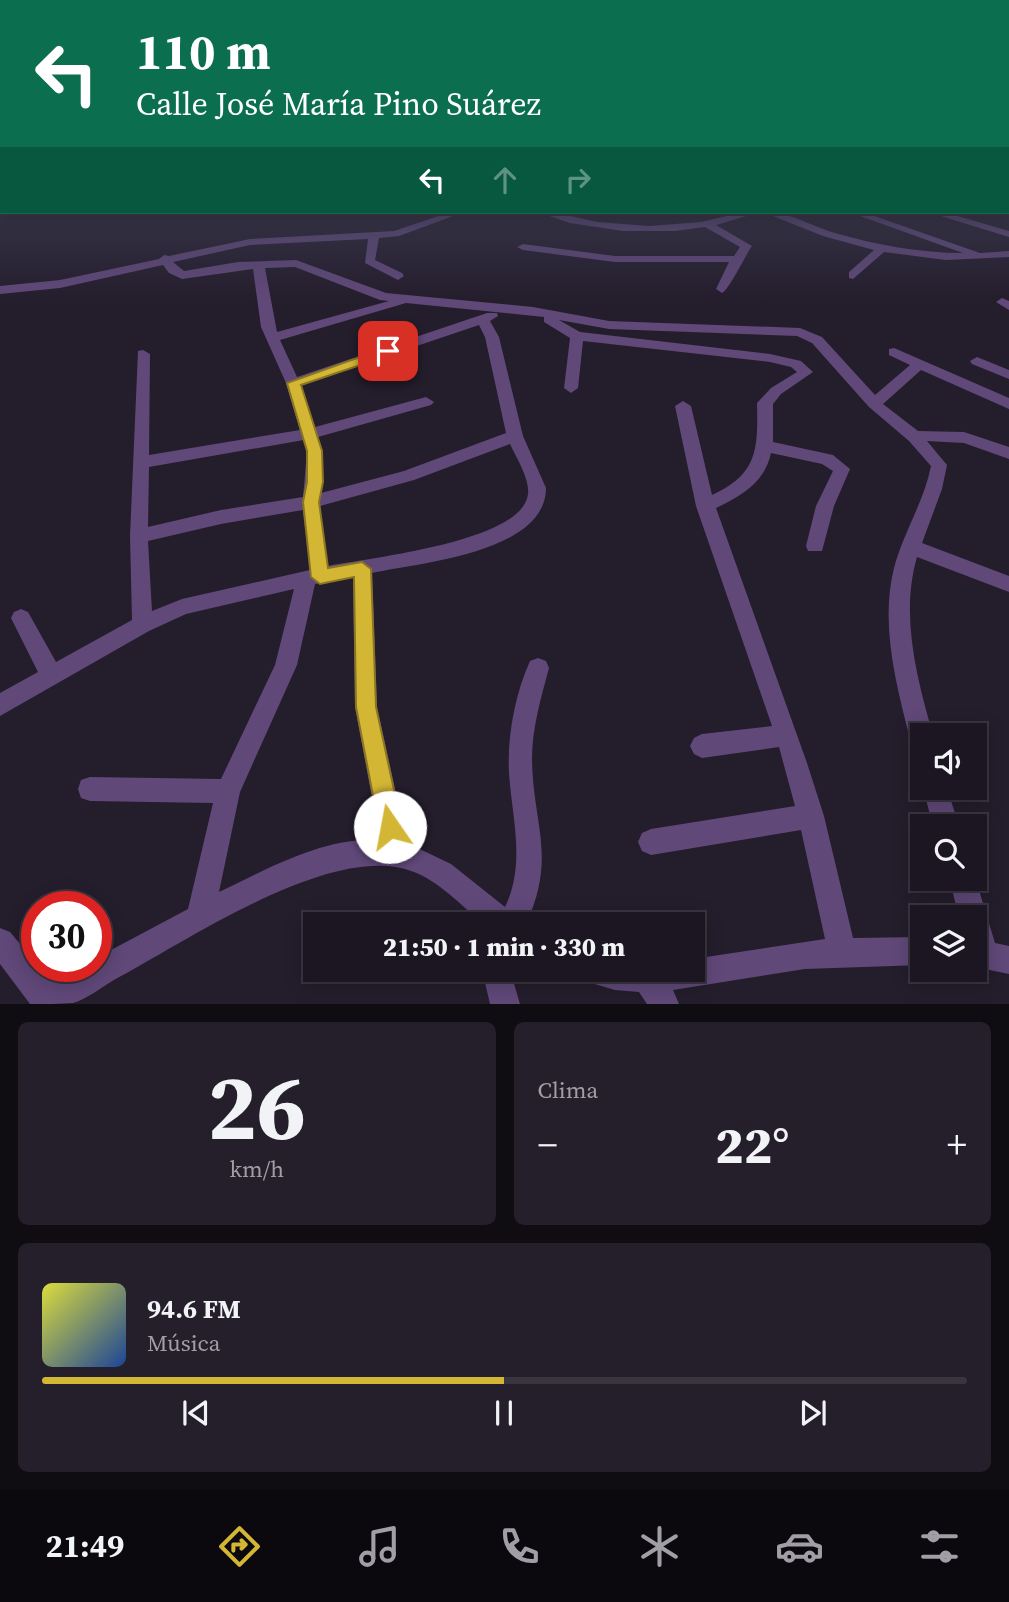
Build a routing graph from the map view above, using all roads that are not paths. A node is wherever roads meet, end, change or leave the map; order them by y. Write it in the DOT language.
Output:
graph roads {
  1 [pos="454,214"];
  2 [pos="551,214"];
  3 [pos="748,214"];
  4 [pos="773,214"];
  5 [pos="860,214"];
  6 [pos="940,214"];
  7 [pos="709,226"];
  8 [pos="1009,234"];
  9 [pos="374,236"];
  10 [pos="523,247"];
  11 [pos="881,250"];
  12 [pos="1009,254"];
  13 [pos="984,257"];
  14 [pos="164,258"];
  15 [pos="740,259"];
  16 [pos="258,264"];
  17 [pos="853,275"];
  18 [pos="398,276"];
  19 [pos="722,289"];
  20 [pos="0,290"];
  21 [pos="404,301"];
  22 [pos="511,309"];
  23 [pos="533,311"];
  24 [pos="483,319"];
  25 [pos="576,336"];
  26 [pos="272,338"];
  27 [pos="894,352"];
  28 [pos="143,354"];
  29 [pos="977,360"];
  30 [pos="918,365"];
  31 [pos="1009,375"];
  32 [pos="293,383"];
  33 [pos="571,388"];
  34 [pos="426,402"];
  35 [pos="874,404"];
  36 [pos="1009,404"];
  37 [pos="683,406"];
  38 [pos="310,434"];
  39 [pos="515,436"];
  40 [pos="915,437"];
  41 [pos="766,446"];
  42 [pos="1009,453"];
  43 [pos="142,462"];
  44 [pos="311,502"];
  45 [pos="705,506"];
  46 [pos="139,536"];
  47 [pos="815,546"];
  48 [pos="911,547"];
  49 [pos="362,569"];
  50 [pos="313,578"];
  51 [pos="1009,584"];
  52 [pos="21,618"];
  53 [pos="142,625"];
  54 [pos="538,668"];
  55 [pos="51,675"];
  56 [pos="0,705"];
  57 [pos="918,723"];
  58 [pos="786,735"];
  59 [pos="702,746"];
  60 [pos="90,789"];
  61 [pos="228,790"];
  62 [pos="811,816"];
  63 [pos="651,842"];
  64 [pos="396,853"];
  65 [pos="490,912"];
  66 [pos="518,912"];
  67 [pos="199,919"];
  68 [pos="0,942"];
  69 [pos="910,951"];
  70 [pos="842,953"];
  71 [pos="705,970"];
  72 [pos="499,982"];
  73 [pos="650,982"];
  74 [pos="47,1002"];
  75 [pos="505,1003"];
  76 [pos="664,1003"];
  1 -- 9 [label="street"];
  2 -- 7 [label="street"];
  3 -- 7 [label="street"];
  4 -- 11 [label="street"];
  5 -- 13 [label="street"];
  6 -- 8 [label="street"];
  7 -- 15 [label="street"];
  9 -- 14 [label="street"];
  9 -- 18 [label="street"];
  10 -- 15 [label="street"];
  11 -- 13 [label="street"];
  11 -- 17 [label="street"];
  12 -- 13 [label="street"];
  14 -- 16 [label="street"];
  14 -- 20 [label="street"];
  15 -- 19 [label="street"];
  16 -- 21 [label="street"];
  16 -- 26 [label="street"];
  21 -- 22 [label="street"];
  21 -- 26 [label="street"];
  22 -- 23 [label="street"];
  22 -- 24 [label="street"];
  23 -- 25 [label="street"];
  23 -- 35 [label="street"];
  24 -- 32 [label="street"];
  24 -- 39 [label="street"];
  25 -- 33 [label="street"];
  25 -- 41 [label="street"];
  26 -- 32 [label="street"];
  27 -- 30 [label="street"];
  28 -- 43 [label="street"];
  29 -- 31 [label="street"];
  30 -- 35 [label="street"];
  30 -- 36 [label="street"];
  32 -- 38 [label="street"];
  34 -- 38 [label="street"];
  35 -- 40 [label="street"];
  37 -- 45 [label="street"];
  38 -- 43 [label="street"];
  38 -- 44 [label="street"];
  39 -- 44 [label="street"];
  39 -- 49 [label="street"];
  40 -- 42 [label="street"];
  40 -- 48 [label="street"];
  41 -- 45 [label="street"];
  41 -- 47 [label="street"];
  43 -- 46 [label="street"];
  44 -- 46 [label="street"];
  44 -- 50 [label="street"];
  45 -- 58 [label="street"];
  46 -- 53 [label="street"];
  48 -- 51 [label="street"];
  48 -- 57 [label="street"];
  49 -- 50 [label="street"];
  49 -- 64 [label="street"];
  50 -- 53 [label="street"];
  50 -- 61 [label="street"];
  52 -- 55 [label="street"];
  53 -- 55 [label="street"];
  54 -- 66 [label="street"];
  55 -- 56 [label="street"];
  58 -- 59 [label="street"];
  58 -- 62 [label="street"];
  60 -- 61 [label="street"];
  61 -- 67 [label="street"];
  62 -- 63 [label="street"];
  62 -- 70 [label="street"];
  64 -- 65 [label="street"];
  64 -- 67 [label="street"];
  67 -- 74 [label="street"];
  68 -- 74 [label="street"];
  69 -- 70 [label="street"];
  70 -- 71 [label="street"];
  72 -- 75 [label="street"];
  73 -- 76 [label="street"];
}
